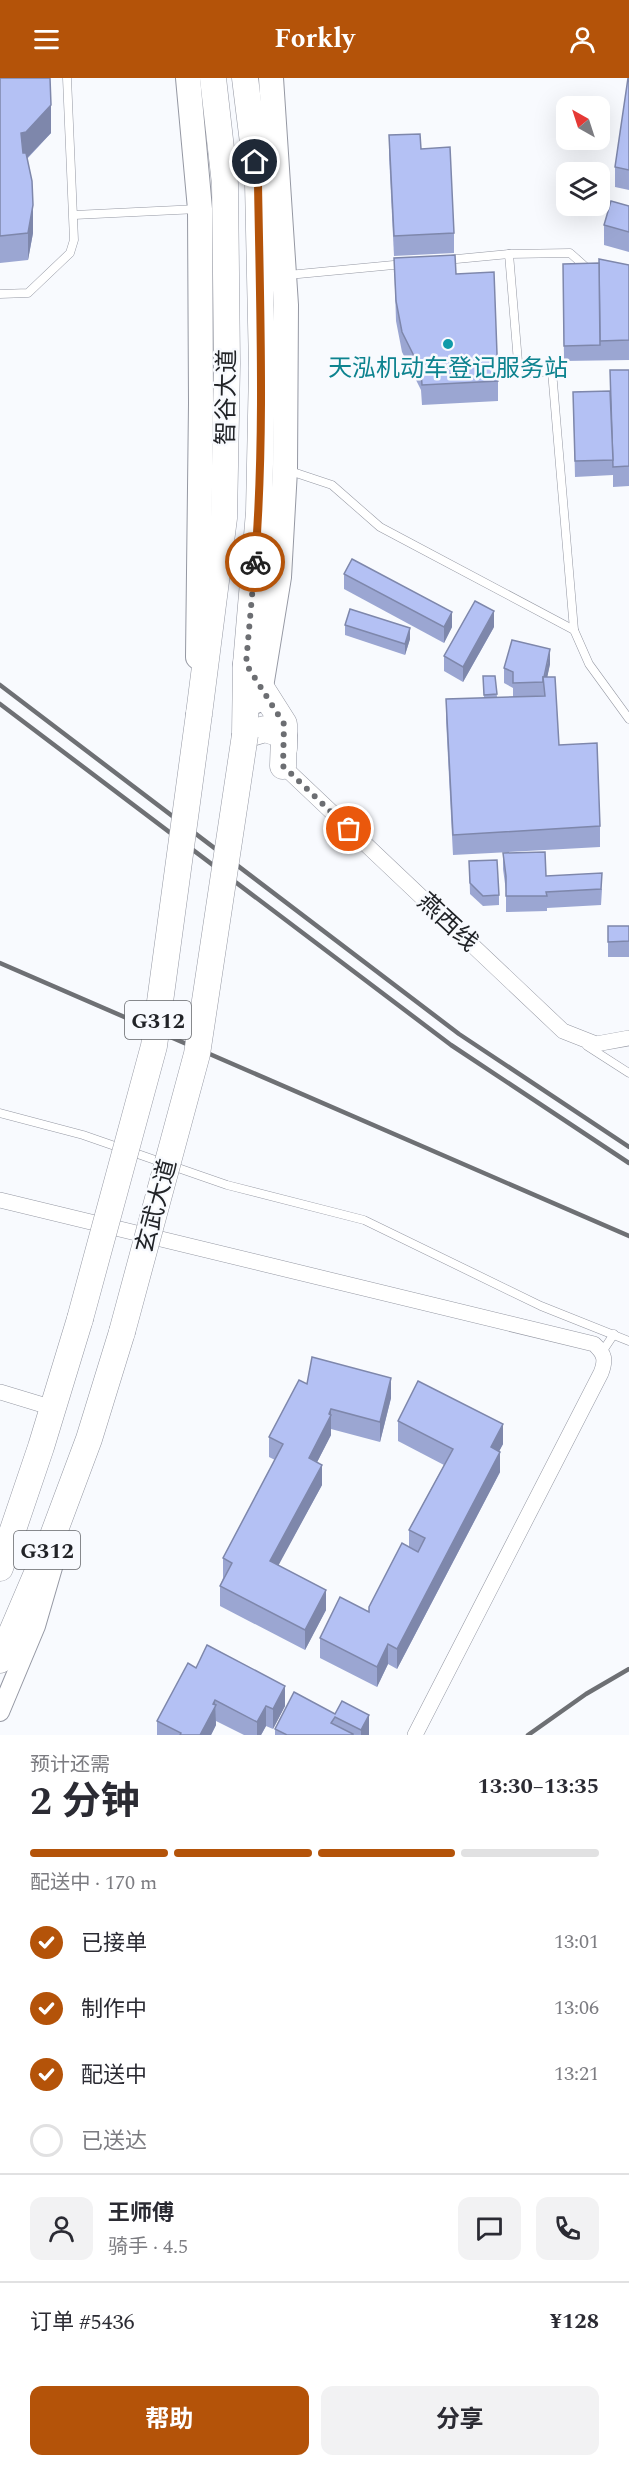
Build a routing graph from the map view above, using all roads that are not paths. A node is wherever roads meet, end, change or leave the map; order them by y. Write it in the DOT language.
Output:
graph roads {
  1 [pos="66,78"];
  2 [pos="188,78"];
  3 [pos="213,78"];
  4 [pos="245,78"];
  5 [pos="271,78"];
  6 [pos="200,209"];
  7 [pos="74,215"];
  8 [pos="509,254"];
  9 [pos="438,261"];
  10 [pos="414,263"];
  11 [pos="599,272"];
  12 [pos="284,275"];
  13 [pos="0,294"];
  14 [pos="285,470"];
  15 [pos="574,630"];
  16 [pos="246,664"];
  17 [pos="261,687"];
  18 [pos="199,714"];
  19 [pos="629,719"];
  20 [pos="245,735"];
  21 [pos="283,766"];
  22 [pos="563,1031"];
  23 [pos="629,1038"];
  24 [pos="629,1073"];
  25 [pos="0,1113"];
  26 [pos="0,1200"];
  27 [pos="614,1334"];
  28 [pos="629,1341"];
  29 [pos="603,1352"];
  30 [pos="0,1392"];
  31 [pos="53,1408"];
  32 [pos="89,1439"];
  33 [pos="42,1447"];
  34 [pos="0,1538"];
  35 [pos="0,1568"];
  36 [pos="0,1660"];
  37 [pos="0,1712"];
  38 [pos="416,1735"];
  1 -- 7 [label="lane"];
  2 -- 6 [label="main road"];
  3 -- 18 [label="highway, 智谷大道 / G312"];
  4 -- 16 [label="highway, 智谷大道 / G312"];
  5 -- 12 [label="main road"];
  6 -- 7 [label="lane"];
  6 -- 18 [label="main road"];
  7 -- 13 [label="lane"];
  8 -- 9 [label="lane"];
  8 -- 11 [label="lane"];
  8 -- 15 [label="lane"];
  10 -- 12 [label="lane"];
  12 -- 14 [label="main road"];
  14 -- 15 [label="lane"];
  14 -- 17 [label="main road"];
  15 -- 19 [label="lane"];
  16 -- 17 [label="highway"];
  16 -- 20 [label="highway, 智谷大道 / G312"];
  17 -- 20 [label="main road"];
  17 -- 21 [label="highway"];
  18 -- 31 [label="highway, 玄武大道 / G312, bridge"];
  20 -- 21 [label="highway"];
  20 -- 32 [label="highway, 玄武大道 / G312, bridge"];
  21 -- 22 [label="street, 燕西线"];
  22 -- 23 [label="street, 燕西线"];
  22 -- 24 [label="lane"];
  25 -- 27 [label="lane"];
  26 -- 29 [label="street"];
  27 -- 28 [label="lane"];
  27 -- 29 [label="lane"];
  29 -- 38 [label="street"];
  30 -- 31 [label="street"];
  31 -- 33 [label="highway, 玄武大道 / G312"];
  32 -- 36 [label="highway, 玄武大道 / G312"];
  32 -- 37 [label="street"];
  33 -- 34 [label="street"];
  33 -- 35 [label="highway, 玄武大道 / G312"];
}
